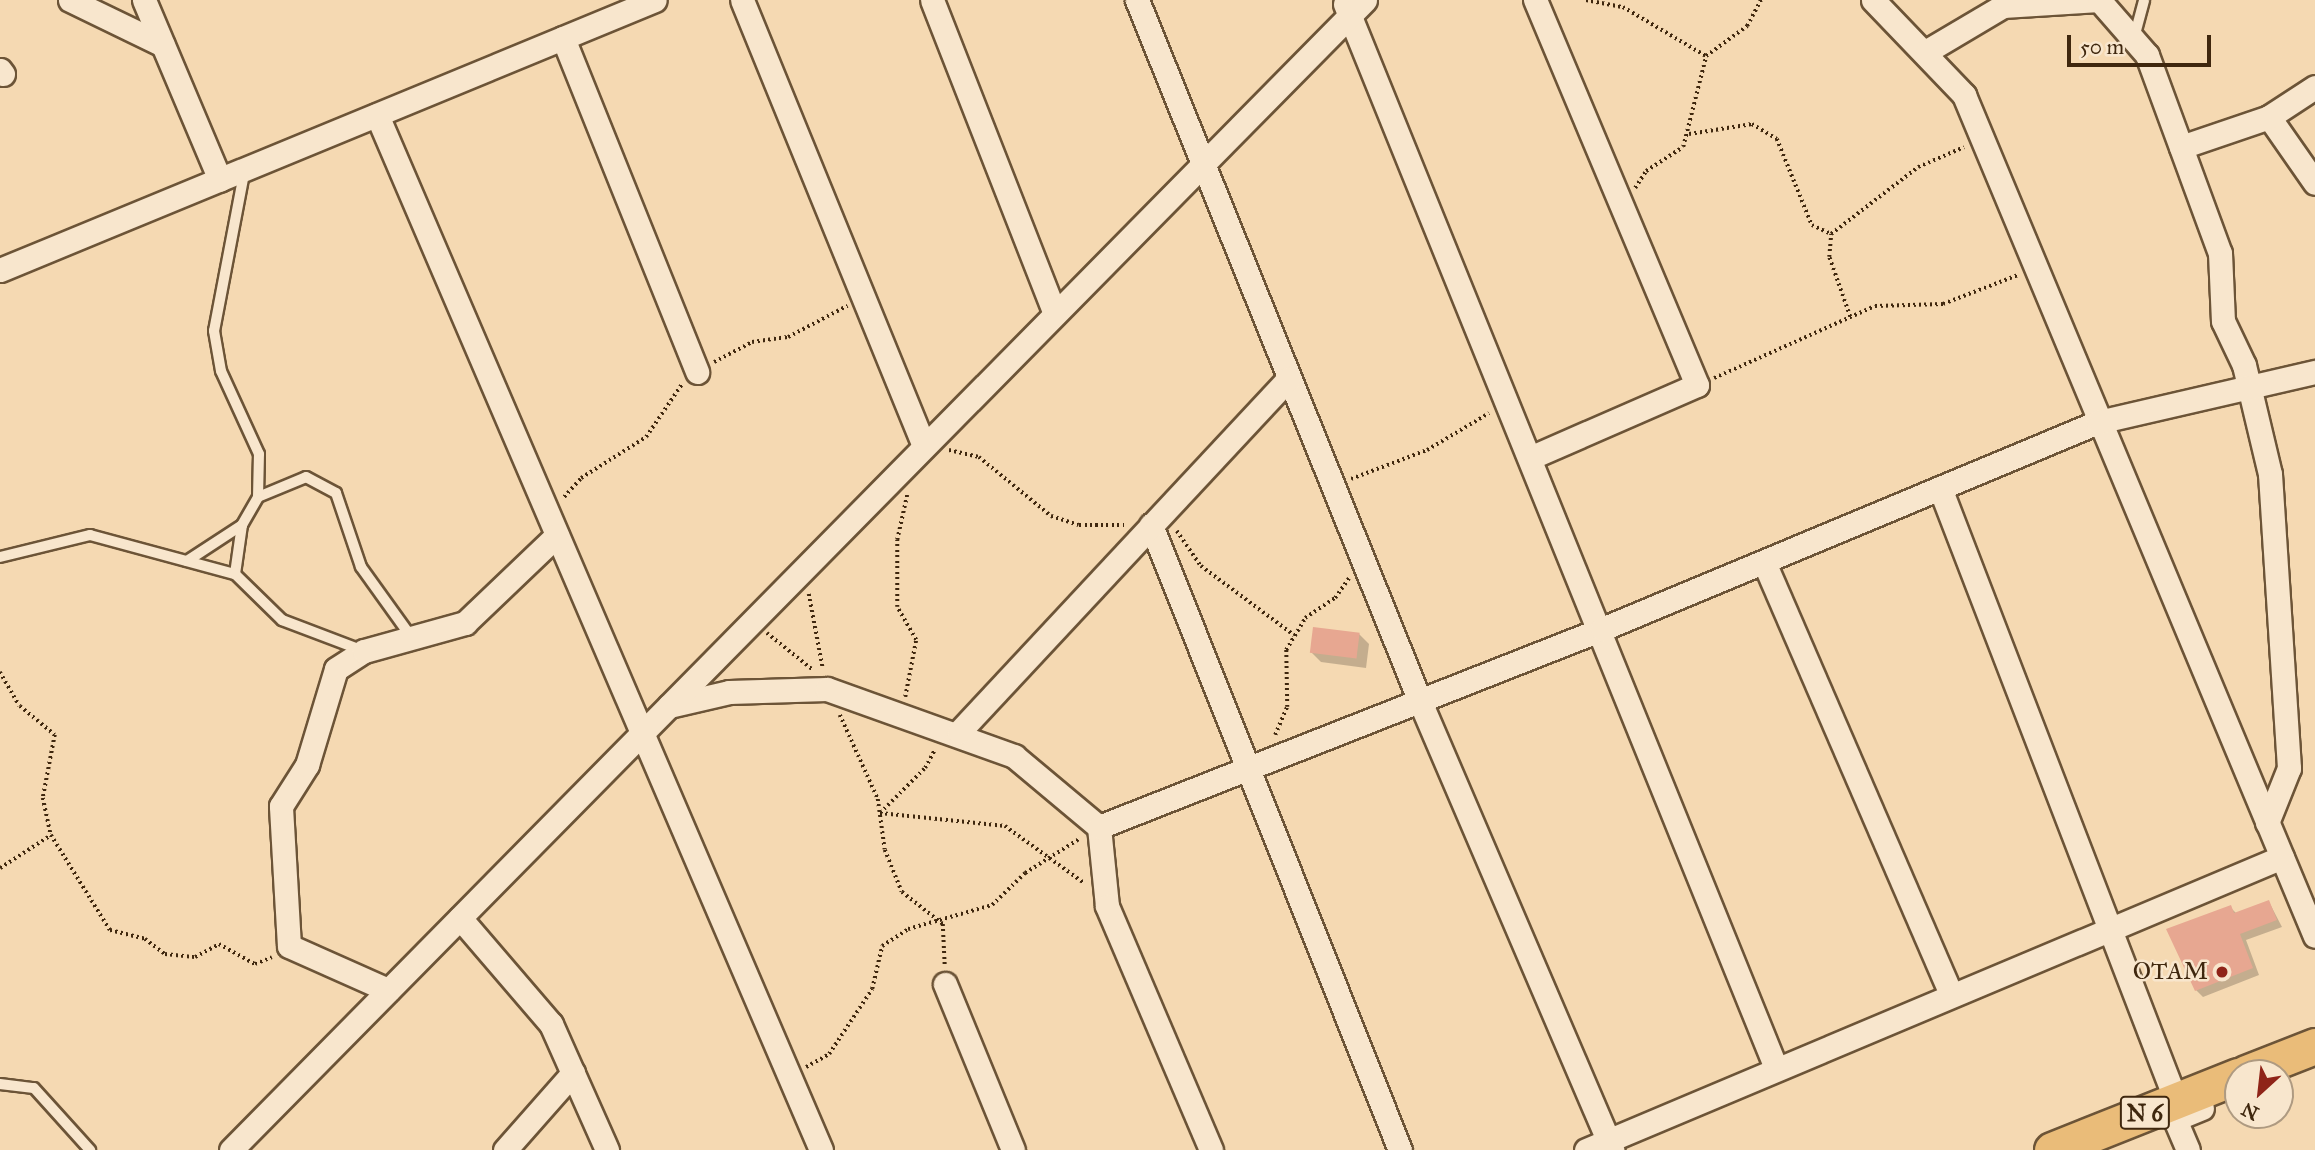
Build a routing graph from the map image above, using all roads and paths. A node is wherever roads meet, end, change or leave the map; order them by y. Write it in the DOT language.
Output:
graph roads {
  1 [pos="70,0"];
  2 [pos="144,0"];
  3 [pos="655,0"];
  4 [pos="742,0"];
  5 [pos="932,0"];
  6 [pos="1137,0"];
  7 [pos="1535,0"];
  8 [pos="1586,0"];
  9 [pos="1760,0"];
  10 [pos="1873,0"];
  11 [pos="2144,0"];
  12 [pos="1353,5"];
  13 [pos="563,38"];
  14 [pos="2134,39"];
  15 [pos="163,45"];
  16 [pos="1927,51"];
  17 [pos="1706,56"];
  18 [pos="2315,87"];
  19 [pos="377,114"];
  20 [pos="2269,117"];
  21 [pos="1689,134"];
  22 [pos="1983,139"];
  23 [pos="2181,147"];
  24 [pos="1200,168"];
  25 [pos="246,169"];
  26 [pos="220,180"];
  27 [pos="2315,183"];
  28 [pos="1622,206"];
  29 [pos="1831,234"];
  30 [pos="2036,269"];
  31 [pos="0,270"];
  32 [pos="865,300"];
  33 [pos="1055,314"];
  34 [pos="1850,317"];
  35 [pos="697,372"];
  36 [pos="2315,372"];
  37 [pos="1288,379"];
  38 [pos="1697,385"];
  39 [pos="2250,388"];
  40 [pos="1509,402"];
  41 [pos="2098,422"];
  42 [pos="924,445"];
  43 [pos="1532,457"];
  44 [pos="1332,487"];
  45 [pos="1940,488"];
  46 [pos="909,489"];
  47 [pos="258,497"];
  48 [pos="1157,518"];
  49 [pos="242,525"];
  50 [pos="557,535"];
  51 [pos="0,557"];
  52 [pos="1362,560"];
  53 [pos="187,561"];
  54 [pos="1764,562"];
  55 [pos="804,568"];
  56 [pos="235,574"];
  57 [pos="750,623"];
  58 [pos="1602,629"];
  59 [pos="1294,635"];
  60 [pos="412,638"];
  61 [pos="364,652"];
  62 [pos="0,672"];
  63 [pos="827,689"];
  64 [pos="1419,699"];
  65 [pos="669,706"];
  66 [pos="902,713"];
  67 [pos="953,730"];
  68 [pos="642,733"];
  69 [pos="1254,766"];
  70 [pos="880,813"];
  71 [pos="2267,823"];
  72 [pos="1099,827"];
  73 [pos="51,835"];
  74 [pos="2282,858"];
  75 [pos="1048,859"];
  76 [pos="0,868"];
  77 [pos="1107,906"];
  78 [pos="460,918"];
  79 [pos="943,924"];
  80 [pos="2112,929"];
  81 [pos="2315,936"];
  82 [pos="289,946"];
  83 [pos="945,984"];
  84 [pos="388,990"];
  85 [pos="1950,992"];
  86 [pos="2315,1046"];
  87 [pos="2282,1059"];
  88 [pos="1776,1068"];
  89 [pos="573,1073"];
  90 [pos="789,1077"];
  91 [pos="0,1084"];
  92 [pos="2224,1085"];
  93 [pos="2188,1108"];
  94 [pos="1610,1146"];
  95 [pos="90,1150"];
  96 [pos="231,1150"];
  97 [pos="505,1150"];
  98 [pos="607,1150"];
  99 [pos="821,1150"];
  100 [pos="1013,1150"];
  101 [pos="1211,1150"];
  102 [pos="1400,1150"];
  103 [pos="1586,1150"];
  104 [pos="2052,1150"];
  105 [pos="2188,1150"];
  1 -- 15 [label="street"];
  2 -- 15 [label="street"];
  3 -- 13 [label="street"];
  4 -- 32 [label="street"];
  5 -- 33 [label="street"];
  6 -- 24 [label="street"];
  7 -- 28 [label="street"];
  8 -- 17 [label="path"];
  9 -- 17 [label="path"];
  10 -- 16 [label="street"];
  11 -- 14 [label="lane"];
  12 -- 24 [label="street"];
  12 -- 40 [label="street"];
  13 -- 19 [label="street"];
  13 -- 35 [label="street"];
  14 -- 16 [label="street"];
  14 -- 23 [label="street"];
  15 -- 26 [label="street"];
  16 -- 22 [label="street"];
  17 -- 21 [label="path"];
  18 -- 20 [label="street"];
  19 -- 25 [label="street"];
  19 -- 50 [label="street"];
  20 -- 23 [label="street"];
  20 -- 27 [label="street"];
  21 -- 28 [label="path"];
  21 -- 29 [label="path"];
  22 -- 29 [label="path"];
  22 -- 30 [label="street"];
  23 -- 39 [label="street"];
  24 -- 33 [label="street"];
  24 -- 37 [label="street"];
  25 -- 26 [label="street"];
  25 -- 47 [label="lane"];
  26 -- 31 [label="street"];
  28 -- 38 [label="street"];
  29 -- 34 [label="path"];
  30 -- 34 [label="path"];
  30 -- 41 [label="street"];
  32 -- 35 [label="path"];
  32 -- 42 [label="street"];
  33 -- 42 [label="street"];
  34 -- 38 [label="path"];
  35 -- 50 [label="path"];
  36 -- 39 [label="street"];
  37 -- 44 [label="street"];
  37 -- 48 [label="street"];
  38 -- 43 [label="street"];
  39 -- 41 [label="street"];
  39 -- 71 [label="street"];
  40 -- 43 [label="street"];
  40 -- 44 [label="path"];
  41 -- 45 [label="street"];
  41 -- 71 [label="street"];
  42 -- 48 [label="path"];
  42 -- 55 [label="street"];
  43 -- 58 [label="street"];
  44 -- 52 [label="street"];
  45 -- 54 [label="street"];
  45 -- 80 [label="street"];
  46 -- 66 [label="path"];
  47 -- 49 [label="lane"];
  47 -- 60 [label="lane"];
  48 -- 59 [label="path"];
  48 -- 67 [label="street"];
  48 -- 69 [label="street"];
  49 -- 53 [label="lane"];
  49 -- 56 [label="lane"];
  50 -- 60 [label="street"];
  50 -- 68 [label="street"];
  51 -- 53 [label="lane"];
  52 -- 59 [label="path"];
  52 -- 64 [label="street"];
  53 -- 56 [label="lane"];
  54 -- 58 [label="street"];
  54 -- 85 [label="street"];
  55 -- 57 [label="street"];
  55 -- 63 [label="path"];
  56 -- 61 [label="lane"];
  57 -- 63 [label="path"];
  57 -- 65 [label="street"];
  58 -- 64 [label="street"];
  58 -- 88 [label="street"];
  59 -- 69 [label="path"];
  60 -- 61 [label="street"];
  61 -- 82 [label="street"];
  62 -- 73 [label="path"];
  63 -- 65 [label="street"];
  63 -- 66 [label="street"];
  63 -- 70 [label="path"];
  64 -- 69 [label="street"];
  64 -- 94 [label="street"];
  65 -- 68 [label="street"];
  66 -- 67 [label="street"];
  67 -- 70 [label="path"];
  67 -- 72 [label="street"];
  68 -- 78 [label="street"];
  68 -- 90 [label="street"];
  69 -- 72 [label="street"];
  69 -- 102 [label="street"];
  70 -- 75 [label="path"];
  70 -- 79 [label="path"];
  71 -- 74 [label="street"];
  72 -- 75 [label="path"];
  72 -- 77 [label="street"];
  73 -- 76 [label="path"];
  73 -- 82 [label="path"];
  74 -- 80 [label="street"];
  74 -- 81 [label="street"];
  75 -- 77 [label="path"];
  75 -- 79 [label="path"];
  77 -- 101 [label="street"];
  78 -- 84 [label="street"];
  78 -- 89 [label="street"];
  79 -- 83 [label="path"];
  79 -- 90 [label="path"];
  80 -- 85 [label="street"];
  80 -- 93 [label="street"];
  82 -- 84 [label="street"];
  83 -- 100 [label="street"];
  84 -- 96 [label="street"];
  85 -- 88 [label="street"];
  86 -- 87 [label="main road"];
  88 -- 94 [label="street"];
  89 -- 97 [label="street"];
  89 -- 98 [label="street"];
  90 -- 99 [label="street"];
  91 -- 95 [label="lane"];
  92 -- 93 [label="main road, N 6"];
  93 -- 104 [label="main road, N 6"];
  93 -- 105 [label="street"];
  94 -- 103 [label="street"];
}
